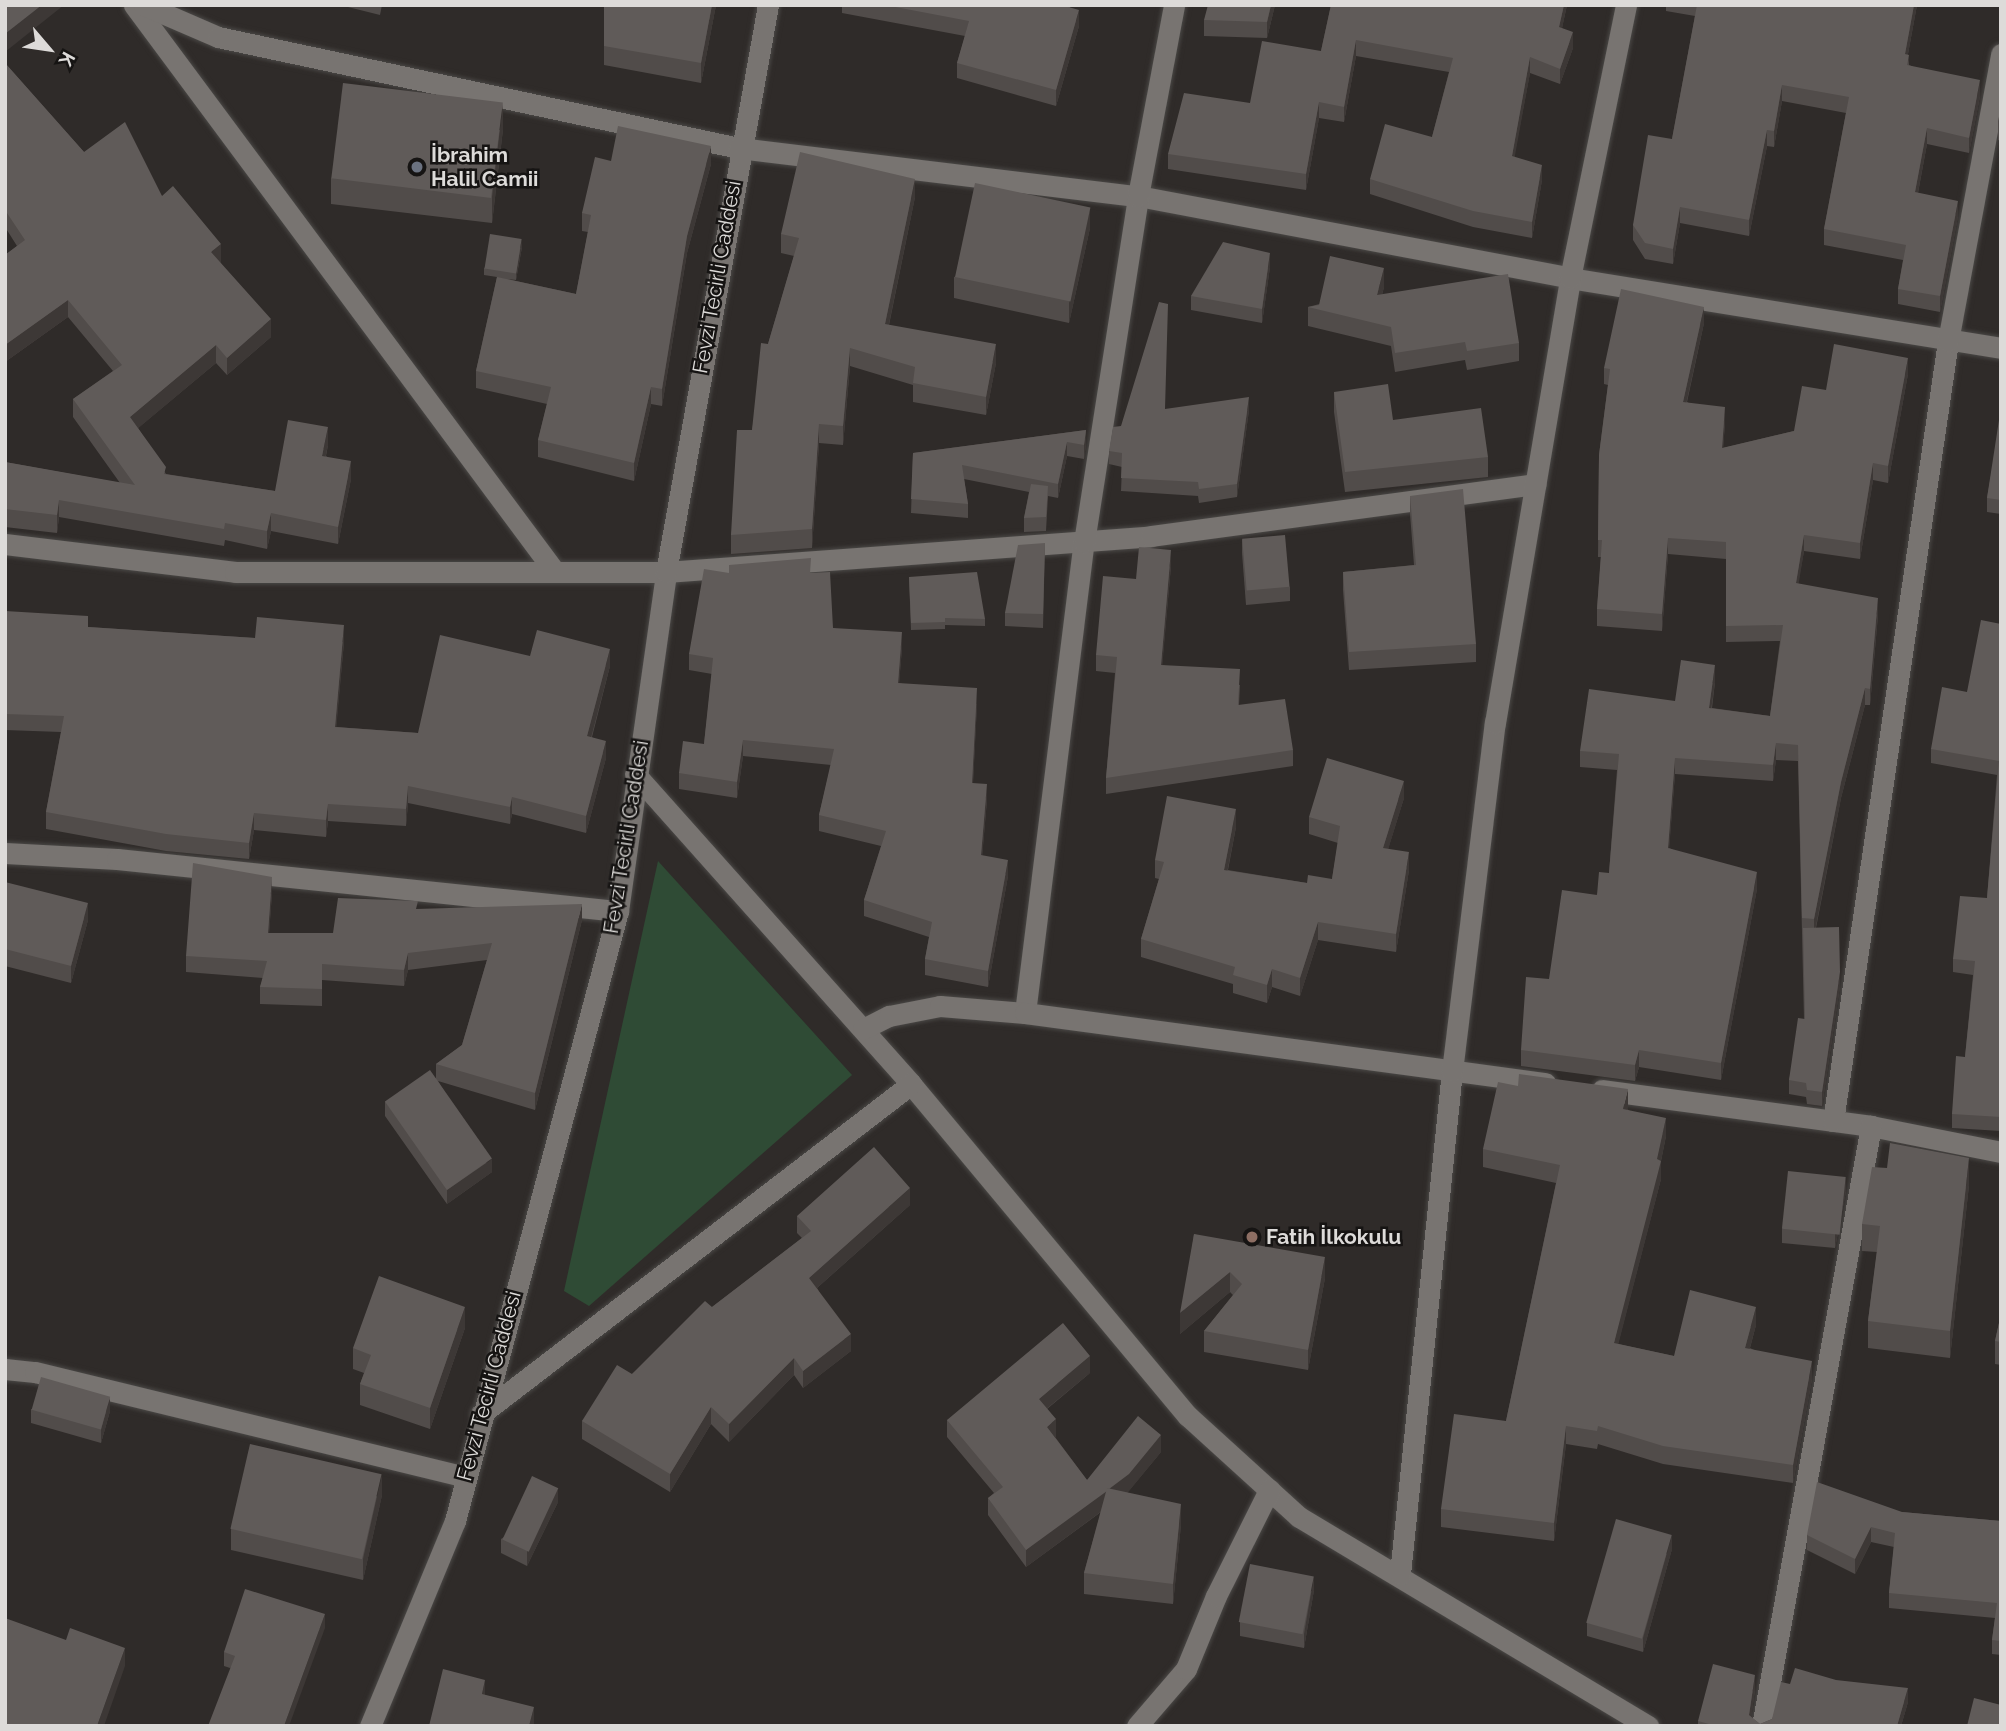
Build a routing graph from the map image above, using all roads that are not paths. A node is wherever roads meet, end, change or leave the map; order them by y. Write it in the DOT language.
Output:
graph roads {
  1 [pos="134,5"];
  2 [pos="144,5"];
  3 [pos="768,5"];
  4 [pos="1174,5"];
  5 [pos="1626,5"];
  6 [pos="2001,54"];
  7 [pos="739,148"];
  8 [pos="1138,196"];
  9 [pos="1570,278"];
  10 [pos="1948,341"];
  11 [pos="2001,348"];
  12 [pos="1536,484"];
  13 [pos="1084,542"];
  14 [pos="5,544"];
  15 [pos="555,572"];
  16 [pos="666,572"];
  17 [pos="635,774"];
  18 [pos="5,853"];
  19 [pos="618,911"];
  20 [pos="1024,1013"];
  21 [pos="863,1029"];
  22 [pos="1452,1071"];
  23 [pos="911,1084"];
  24 [pos="1833,1121"];
  25 [pos="1871,1126"];
  26 [pos="2001,1152"];
  27 [pos="5,1368"];
  28 [pos="481,1414"];
  29 [pos="466,1477"];
  30 [pos="1269,1490"];
  31 [pos="1400,1574"];
  32 [pos="370,1726"];
  33 [pos="1137,1726"];
  34 [pos="1648,1726"];
  35 [pos="1762,1726"];
  1 -- 15 [label="street"];
  2 -- 7 [label="street"];
  3 -- 7 [label="street, Fevzi Tecirli Caddesi"];
  4 -- 8 [label="street"];
  5 -- 9 [label="street"];
  6 -- 10 [label="street"];
  7 -- 8 [label="street"];
  7 -- 16 [label="street, Fevzi Tecirli Caddesi"];
  8 -- 9 [label="street"];
  8 -- 13 [label="street"];
  9 -- 10 [label="street"];
  9 -- 12 [label="street"];
  10 -- 11 [label="street"];
  10 -- 24 [label="street"];
  12 -- 13 [label="street"];
  12 -- 22 [label="street"];
  13 -- 16 [label="street"];
  13 -- 20 [label="street"];
  14 -- 15 [label="street"];
  15 -- 16 [label="street"];
  16 -- 17 [label="street, Fevzi Tecirli Caddesi"];
  17 -- 19 [label="street, Fevzi Tecirli Caddesi"];
  17 -- 21 [label="street"];
  18 -- 19 [label="street"];
  19 -- 28 [label="street, Fevzi Tecirli Caddesi"];
  20 -- 21 [label="street"];
  20 -- 22 [label="street"];
  21 -- 23 [label="street"];
  22 -- 24 [label="street"];
  22 -- 31 [label="street"];
  23 -- 28 [label="street"];
  23 -- 30 [label="street"];
  24 -- 25 [label="street"];
  25 -- 26 [label="street"];
  25 -- 35 [label="street"];
  27 -- 29 [label="street"];
  28 -- 29 [label="street, Fevzi Tecirli Caddesi"];
  29 -- 32 [label="street, Fevzi Tecirli Caddesi"];
  30 -- 31 [label="street"];
  30 -- 33 [label="street"];
  31 -- 34 [label="street"];
}
